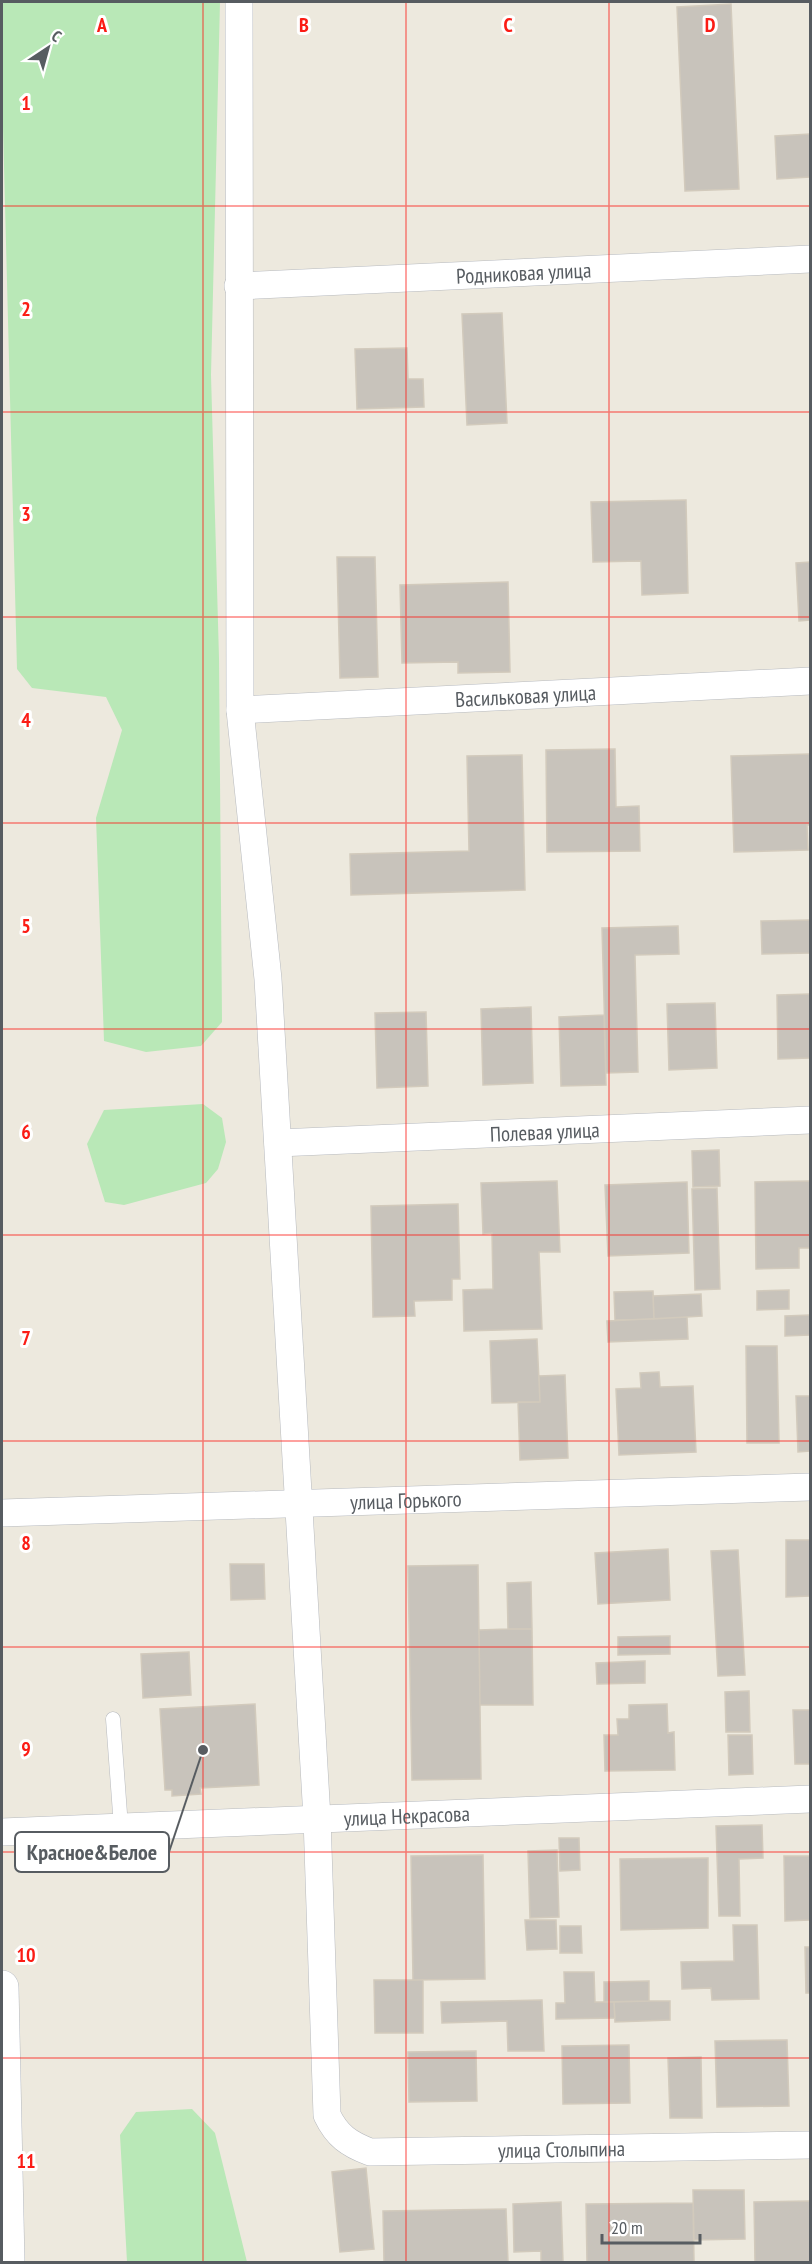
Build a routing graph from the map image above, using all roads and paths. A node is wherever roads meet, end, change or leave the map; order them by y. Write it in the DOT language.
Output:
graph roads {
  1 [pos="239,2"];
  2 [pos="810,259"];
  3 [pos="238,286"];
  4 [pos="810,681"];
  5 [pos="240,710"];
  6 [pos="810,1120"];
  7 [pos="278,1143"];
  8 [pos="810,1487"];
  9 [pos="299,1503"];
  10 [pos="2,1513"];
  11 [pos="113,1719"];
  12 [pos="810,1799"];
  13 [pos="316,1818"];
  14 [pos="121,1827"];
  15 [pos="2,1832"];
  16 [pos="2,1987"];
  17 [pos="810,2145"];
  18 [pos="8,2262"];
  1 -- 3 [label="street"];
  2 -- 3 [label="street, Родниковая улица"];
  3 -- 5 [label="street"];
  4 -- 5 [label="street, Васильковая улица"];
  5 -- 7 [label="street"];
  6 -- 7 [label="street, Полевая улица"];
  7 -- 9 [label="street"];
  8 -- 9 [label="street, улица Горького"];
  9 -- 10 [label="street, улица Горького"];
  9 -- 13 [label="street"];
  11 -- 14 [label="lane"];
  12 -- 13 [label="street, улица Некрасова"];
  13 -- 14 [label="street, улица Некрасова"];
  13 -- 17 [label="street, улица Столыпина"];
  14 -- 15 [label="street, улица Некрасова"];
  16 -- 18 [label="street"];
}
